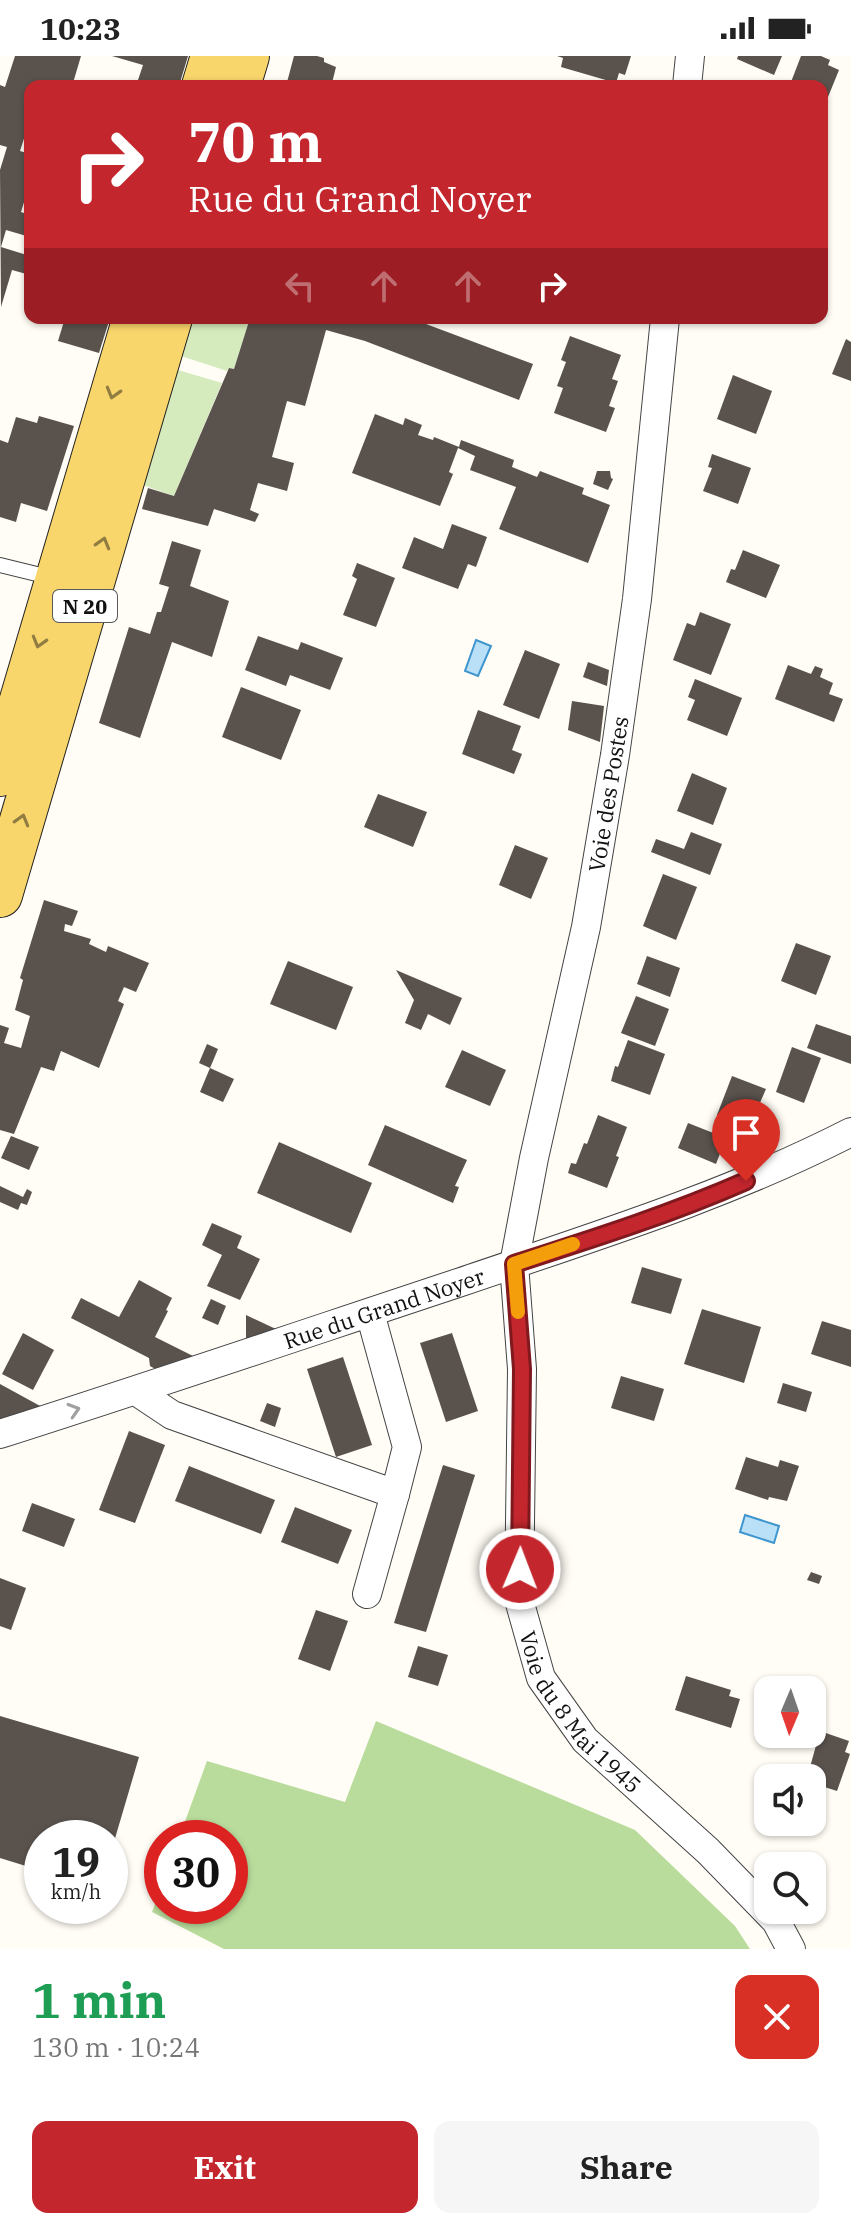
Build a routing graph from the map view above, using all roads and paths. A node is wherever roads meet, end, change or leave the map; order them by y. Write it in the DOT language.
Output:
graph roads {
  1 [pos="213,56"];
  2 [pos="247,56"];
  3 [pos="690,56"];
  4 [pos="206,80"];
  5 [pos="240,80"];
  6 [pos="688,80"];
  7 [pos="133,324"];
  8 [pos="168,324"];
  9 [pos="664,324"];
  10 [pos="0,565"];
  11 [pos="57,580"];
  12 [pos="0,774"];
  13 [pos="0,895"];
  14 [pos="851,1132"];
  15 [pos="514,1264"];
  16 [pos="370,1313"];
  17 [pos="136,1391"];
  18 [pos="0,1434"];
  19 [pos="395,1494"];
  20 [pos="367,1594"];
  21 [pos="791,1949"];
  1 -- 4 [label="main road"];
  2 -- 5 [label="main road"];
  3 -- 6 [label="street"];
  7 -- 11 [label="main road, N 20, one-way"];
  13 -- 8 [label="main road, N 20, one-way"];
  9 -- 15 [label="street, Voie des Postes"];
  10 -- 11 [label="lane"];
  11 -- 12 [label="main road, N 20, one-way"];
  14 -- 15 [label="street, Rue du Grand Noyer"];
  15 -- 16 [label="street, Rue du Grand Noyer"];
  15 -- 21 [label="street, Voie du 8 Mai 1945"];
  16 -- 17 [label="street, Rue du Grand Noyer"];
  16 -- 19 [label="street"];
  18 -- 17 [label="street, Rue du Grand Noyer, one-way"];
  17 -- 19 [label="street"];
  19 -- 20 [label="street"];
}
